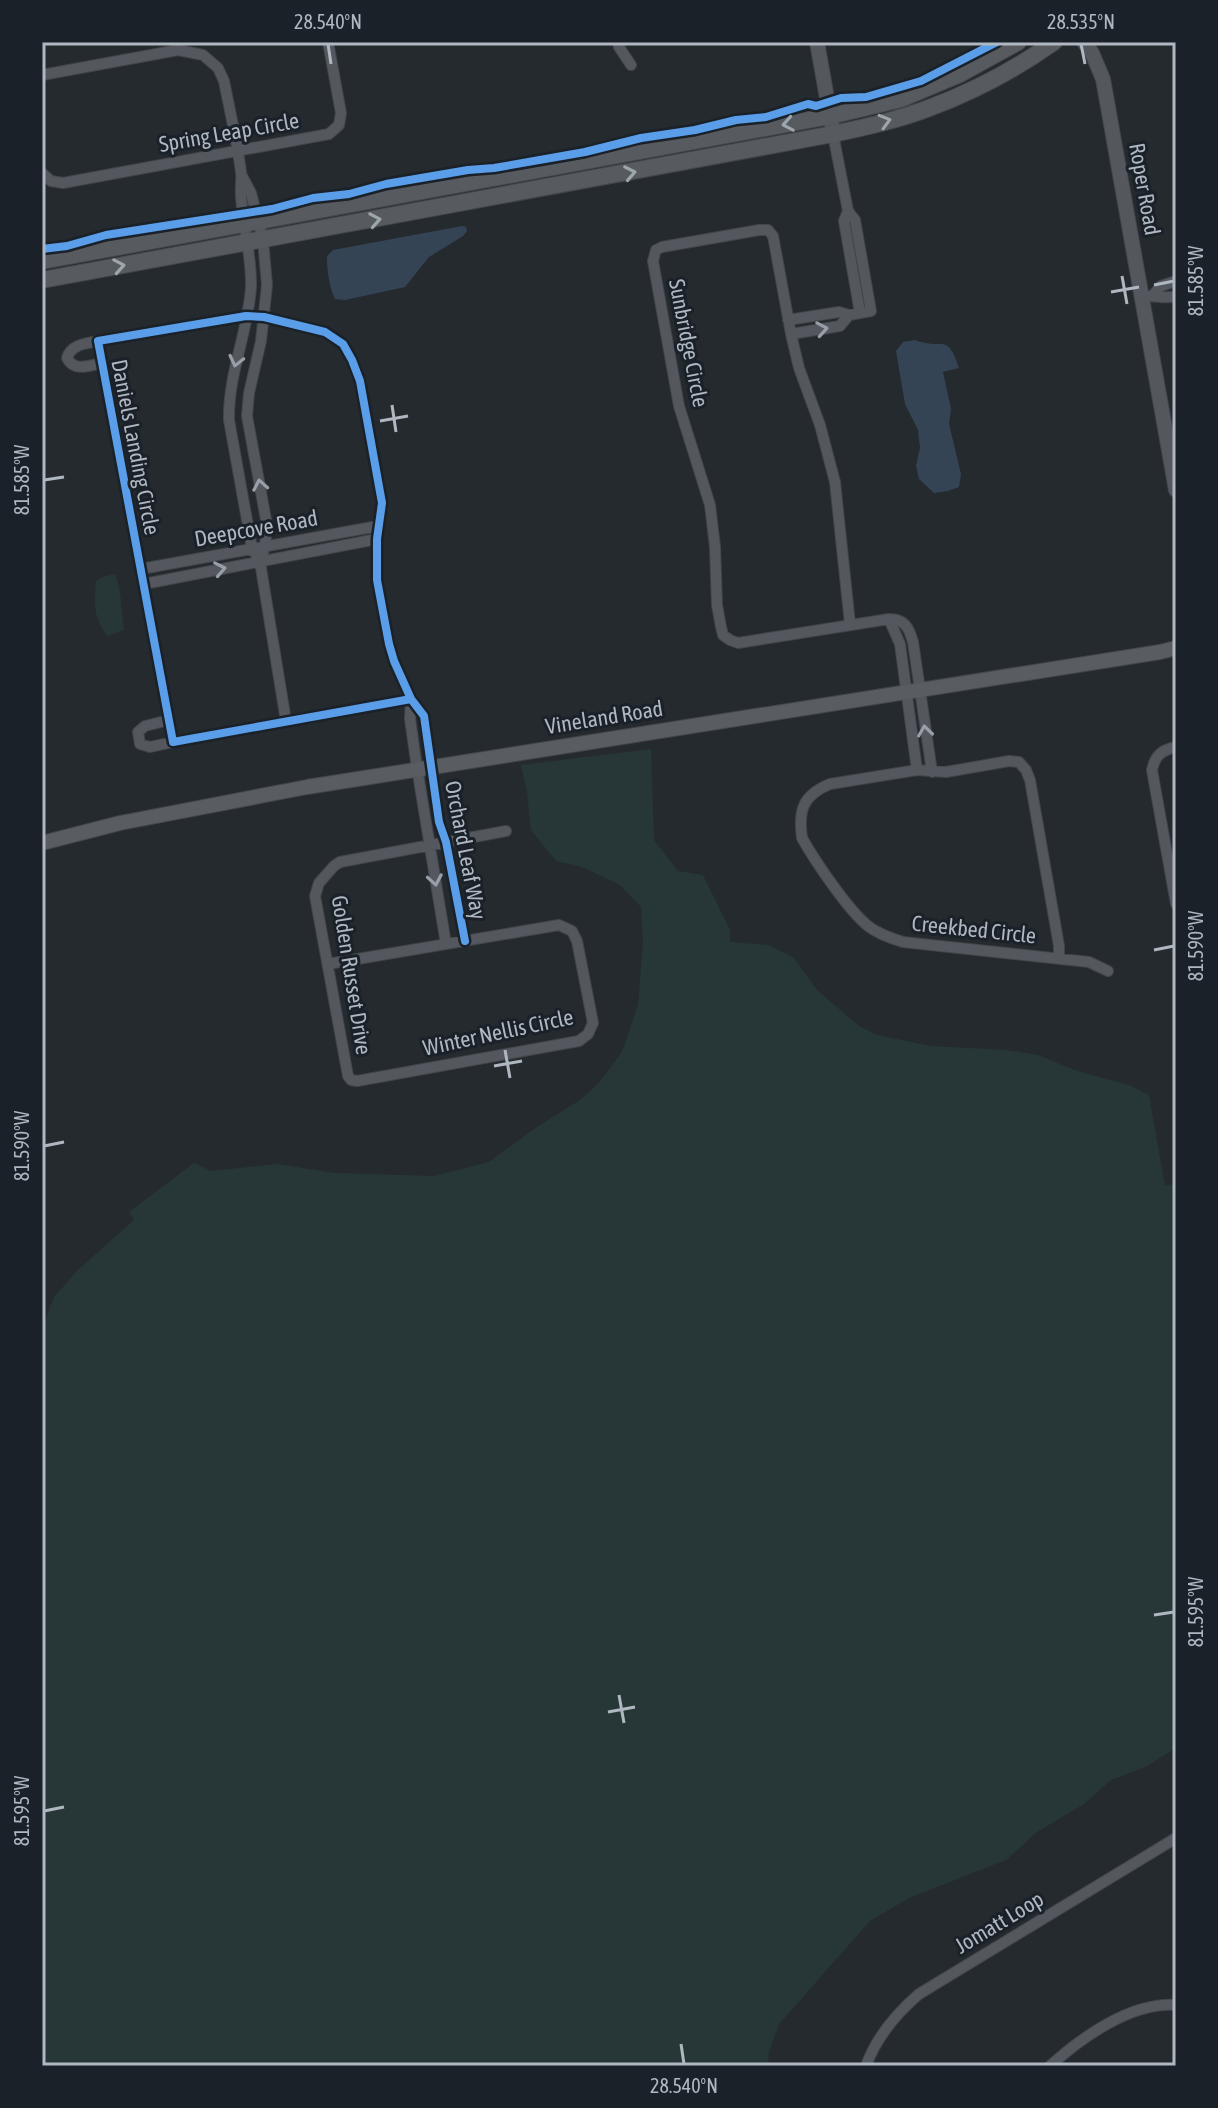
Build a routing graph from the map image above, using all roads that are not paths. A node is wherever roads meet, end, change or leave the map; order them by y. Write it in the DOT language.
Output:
graph roads {
  1 [pos="328,42"];
  2 [pos="618,42"];
  3 [pos="817,42"];
  4 [pos="1018,42"];
  5 [pos="1054,42"];
  6 [pos="1084,42"];
  7 [pos="631,65"];
  8 [pos="42,75"];
  9 [pos="830,116"];
  10 [pos="833,134"];
  11 [pos="237,151"];
  12 [pos="42,173"];
  13 [pos="251,222"];
  14 [pos="255,241"];
  15 [pos="42,261"];
  16 [pos="42,280"];
  17 [pos="1176,281"];
  18 [pos="251,285"];
  19 [pos="267,285"];
  20 [pos="1148,296"];
  21 [pos="1176,296"];
  22 [pos="860,313"];
  23 [pos="246,316"];
  24 [pos="264,317"];
  25 [pos="788,320"];
  26 [pos="791,334"];
  27 [pos="98,341"];
  28 [pos="102,363"];
  29 [pos="1176,490"];
  30 [pos="378,526"];
  31 [pos="377,539"];
  32 [pos="265,546"];
  33 [pos="252,548"];
  34 [pos="260,562"];
  35 [pos="141,569"];
  36 [pos="144,584"];
  37 [pos="889,619"];
  38 [pos="850,624"];
  39 [pos="913,642"];
  40 [pos="900,644"];
  41 [pos="1176,648"];
  42 [pos="913,691"];
  43 [pos="411,699"];
  44 [pos="169,720"];
  45 [pos="286,721"];
  46 [pos="425,727"];
  47 [pos="412,729"];
  48 [pos="173,742"];
  49 [pos="1176,747"];
  50 [pos="424,768"];
  51 [pos="917,770"];
  52 [pos="932,772"];
  53 [pos="438,813"];
  54 [pos="426,816"];
  55 [pos="506,831"];
  56 [pos="446,842"];
  57 [pos="42,843"];
  58 [pos="429,845"];
  59 [pos="1173,873"];
  60 [pos="1176,904"];
  61 [pos="465,941"];
  62 [pos="446,944"];
  63 [pos="1059,959"];
  64 [pos="328,964"];
  65 [pos="1108,971"];
  66 [pos="351,1080"];
  67 [pos="1176,1838"];
  68 [pos="1176,2005"];
  69 [pos="866,2066"];
  70 [pos="1050,2066"];
  1 -- 11 [label="street, Spring Leap Circle"];
  2 -- 7 [label="street"];
  3 -- 9 [label="street"];
  4 -- 9 [label="main road"];
  10 -- 5 [label="main road, one-way"];
  6 -- 20 [label="street, Roper Road"];
  8 -- 11 [label="street"];
  9 -- 10 [label="street"];
  9 -- 13 [label="main road, one-way"];
  14 -- 10 [label="main road, one-way"];
  10 -- 22 [label="street"];
  11 -- 12 [label="street, Spring Leap Circle"];
  11 -- 13 [label="street"];
  13 -- 14 [label="street"];
  13 -- 15 [label="main road"];
  16 -- 14 [label="main road, one-way"];
  14 -- 18 [label="street"];
  14 -- 19 [label="street"];
  17 -- 20 [label="street"];
  18 -- 19 [label="street"];
  18 -- 23 [label="street"];
  19 -- 24 [label="street"];
  20 -- 21 [label="street"];
  20 -- 29 [label="street, Roper Road"];
  22 -- 25 [label="street"];
  26 -- 22 [label="street, one-way"];
  23 -- 24 [label="street, Daniels Landing Circle"];
  23 -- 27 [label="street, Daniels Landing Circle"];
  23 -- 33 [label="street, one-way"];
  24 -- 30 [label="street, Daniels Landing Circle"];
  32 -- 24 [label="street, one-way"];
  25 -- 26 [label="street, Sunbridge Circle"];
  25 -- 38 [label="street, Sunbridge Circle"];
  26 -- 38 [label="street, Sunbridge Circle"];
  27 -- 28 [label="street, Daniels Landing Circle"];
  27 -- 28 [label="street"];
  28 -- 35 [label="street, Daniels Landing Circle"];
  30 -- 31 [label="street, Daniels Landing Circle"];
  30 -- 32 [label="street, Deepcove Road"];
  31 -- 34 [label="street, Deepcove Road"];
  31 -- 43 [label="street, Daniels Landing Circle"];
  32 -- 33 [label="street, Deepcove Road"];
  32 -- 34 [label="street"];
  33 -- 34 [label="street"];
  33 -- 35 [label="street, Deepcove Road"];
  36 -- 34 [label="street, Deepcove Road, one-way"];
  34 -- 45 [label="street"];
  35 -- 36 [label="street, Daniels Landing Circle"];
  36 -- 44 [label="street, Daniels Landing Circle"];
  37 -- 38 [label="street, Sunbridge Circle"];
  37 -- 39 [label="street"];
  37 -- 40 [label="street"];
  39 -- 40 [label="street"];
  39 -- 42 [label="street"];
  40 -- 42 [label="street"];
  41 -- 42 [label="main road, Vineland Road"];
  42 -- 50 [label="main road, Vineland Road"];
  42 -- 51 [label="street"];
  52 -- 42 [label="street, one-way"];
  43 -- 45 [label="street"];
  43 -- 46 [label="street, Daniels Landing Circle"];
  43 -- 47 [label="street, Daniels Landing Circle"];
  44 -- 48 [label="street, Daniels Landing Circle"];
  44 -- 48 [label="street"];
  45 -- 48 [label="street"];
  46 -- 47 [label="street"];
  46 -- 50 [label="street, Daniels Landing Circle"];
  47 -- 50 [label="street, Daniels Landing Circle"];
  49 -- 59 [label="street"];
  50 -- 53 [label="street, Orchard Leaf Way"];
  50 -- 54 [label="street, Orchard Leaf Way"];
  50 -- 57 [label="main road, Vineland Road"];
  51 -- 52 [label="street, Creekbed Circle"];
  51 -- 63 [label="street, Creekbed Circle"];
  52 -- 63 [label="street, Creekbed Circle"];
  53 -- 54 [label="street"];
  53 -- 56 [label="street, Orchard Leaf Way"];
  54 -- 58 [label="street, Orchard Leaf Way"];
  55 -- 56 [label="street, Golden Russet Drive"];
  56 -- 58 [label="street, Golden Russet Drive"];
  56 -- 61 [label="street, Orchard Leaf Way"];
  58 -- 62 [label="street, Orchard Leaf Way, one-way"];
  58 -- 64 [label="street, Golden Russet Drive"];
  59 -- 60 [label="street"];
  61 -- 62 [label="street, Winter Nellis Circle"];
  61 -- 66 [label="street, Winter Nellis Circle"];
  62 -- 64 [label="street, Winter Nellis Circle"];
  63 -- 65 [label="street, Creekbed Circle"];
  64 -- 66 [label="street, Golden Russet Drive"];
  67 -- 69 [label="street, Jomatt Loop"];
  68 -- 70 [label="street"];
}
